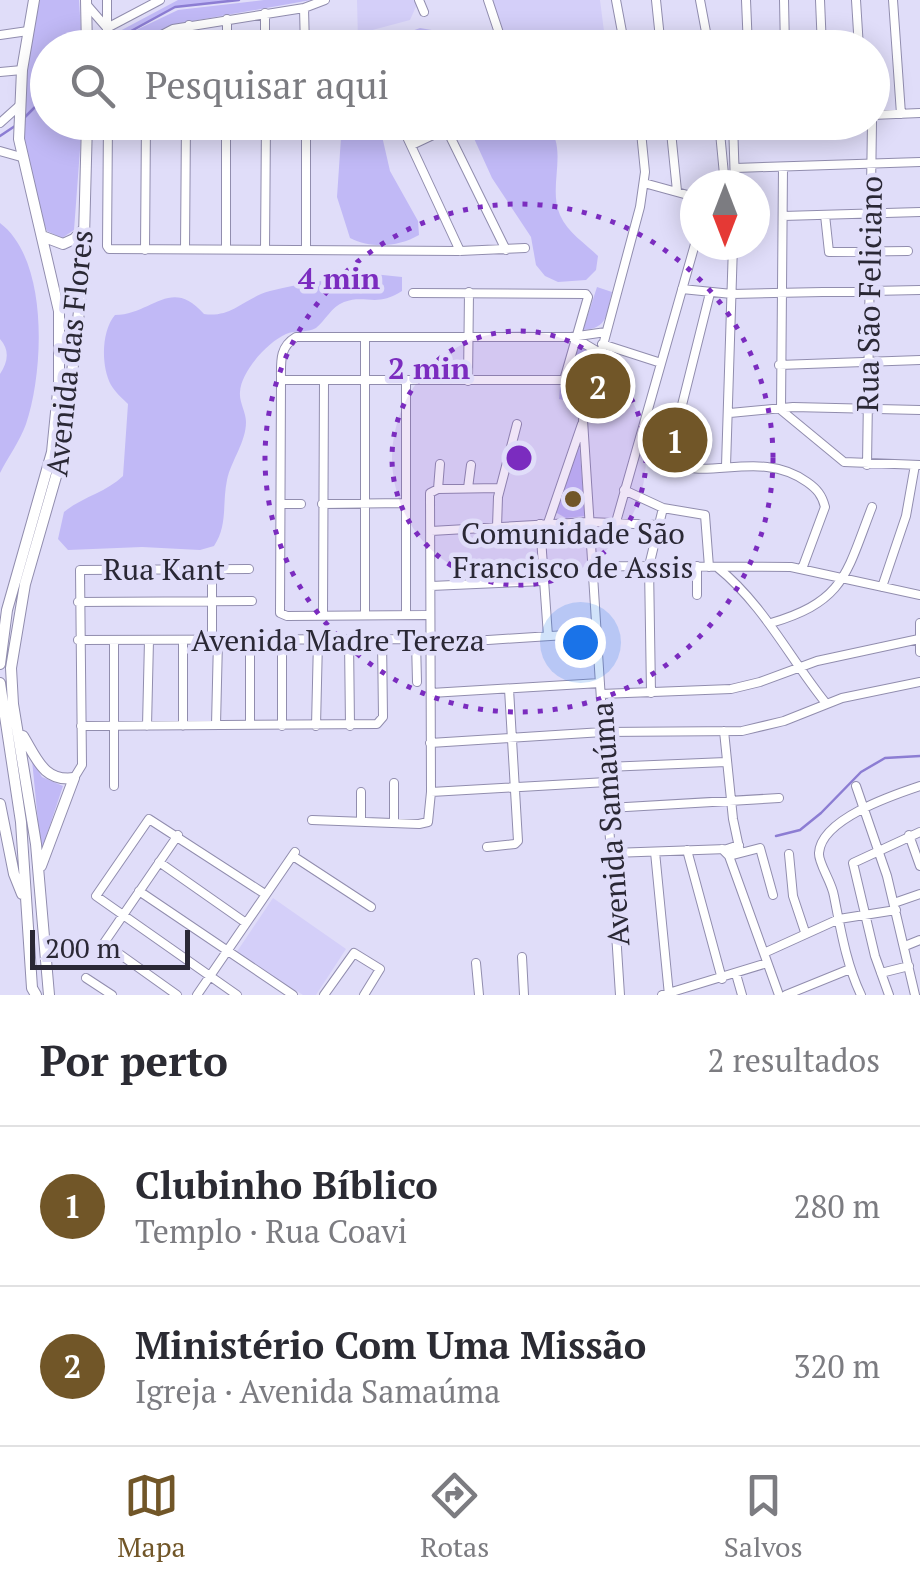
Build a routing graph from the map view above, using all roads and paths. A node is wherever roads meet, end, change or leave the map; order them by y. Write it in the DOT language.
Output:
graph roads {
  1 [pos="34,0"];
  2 [pos="108,0"];
  3 [pos="160,0"];
  4 [pos="325,0"];
  5 [pos="419,0"];
  6 [pos="488,0"];
  7 [pos="656,0"];
  8 [pos="700,0"];
  9 [pos="746,0"];
  10 [pos="784,0"];
  11 [pos="820,0"];
  12 [pos="856,0"];
  13 [pos="893,0"];
  14 [pos="620,1"];
  15 [pos="86,2"];
  16 [pos="304,8"];
  17 [pos="424,12"];
  18 [pos="266,13"];
  19 [pos="227,19"];
  20 [pos="189,25"];
  21 [pos="87,30"];
  22 [pos="106,30"];
  23 [pos="107,30"];
  24 [pos="110,30"];
  25 [pos="172,30"];
  26 [pos="189,30"];
  27 [pos="227,30"];
  28 [pos="266,30"];
  29 [pos="304,30"];
  30 [pos="498,30"];
  31 [pos="624,30"];
  32 [pos="660,30"];
  33 [pos="706,30"];
  34 [pos="747,30"];
  35 [pos="785,30"];
  36 [pos="821,30"];
  37 [pos="858,30"];
  38 [pos="28,31"];
  39 [pos="0,35"];
  40 [pos="22,70"];
  41 [pos="0,72"];
  42 [pos="19,106"];
  43 [pos="920,113"];
  44 [pos="890,114"];
  45 [pos="901,114"];
  46 [pos="0,123"];
  47 [pos="86,140"];
  48 [pos="108,140"];
  49 [pos="146,140"];
  50 [pos="186,140"];
  51 [pos="226,140"];
  52 [pos="266,140"];
  53 [pos="306,140"];
  54 [pos="409,140"];
  55 [pos="421,140"];
  56 [pos="452,140"];
  57 [pos="641,140"];
  58 [pos="672,140"];
  59 [pos="721,140"];
  60 [pos="735,140"];
  61 [pos="871,140"];
  62 [pos="412,145"];
  63 [pos="0,151"];
  64 [pos="21,158"];
  65 [pos="920,162"];
  66 [pos="870,164"];
  67 [pos="783,167"];
  68 [pos="736,168"];
  69 [pos="724,170"];
  70 [pos="644,183"];
  71 [pos="677,192"];
  72 [pos="680,193"];
  73 [pos="920,212"];
  74 [pos="870,214"];
  75 [pos="825,215"];
  76 [pos="782,216"];
  77 [pos="84,228"];
  78 [pos="42,236"];
  79 [pos="525,248"];
  80 [pos="185,249"];
  81 [pos="226,249"];
  82 [pos="146,250"];
  83 [pos="265,250"];
  84 [pos="306,250"];
  85 [pos="506,250"];
  86 [pos="460,251"];
  87 [pos="908,251"];
  88 [pos="870,252"];
  89 [pos="690,260"];
  90 [pos="733,260"];
  91 [pos="682,290"];
  92 [pos="868,290"];
  93 [pos="920,290"];
  94 [pos="781,291"];
  95 [pos="470,292"];
  96 [pos="413,293"];
  97 [pos="710,293"];
  98 [pos="732,294"];
  99 [pos="593,332"];
  100 [pos="606,332"];
  101 [pos="365,337"];
  102 [pos="469,337"];
  103 [pos="575,337"];
  104 [pos="590,345"];
  105 [pos="601,348"];
  106 [pos="920,360"];
  107 [pos="661,362"];
  108 [pos="868,362"];
  109 [pos="779,365"];
  110 [pos="281,380"];
  111 [pos="324,381"];
  112 [pos="406,381"];
  113 [pos="468,381"];
  114 [pos="364,382"];
  115 [pos="781,410"];
  116 [pos="868,410"];
  117 [pos="920,410"];
  118 [pos="730,414"];
  119 [pos="583,420"];
  120 [pos="517,424"];
  121 [pos="440,464"];
  122 [pos="471,465"];
  123 [pos="867,465"];
  124 [pos="918,465"];
  125 [pos="726,466"];
  126 [pos="468,488"];
  127 [pos="500,488"];
  128 [pos="434,490"];
  129 [pos="624,490"];
  130 [pos="364,503"];
  131 [pos="406,503"];
  132 [pos="282,504"];
  133 [pos="300,504"];
  134 [pos="322,504"];
  135 [pos="663,508"];
  136 [pos="872,508"];
  137 [pos="906,516"];
  138 [pos="920,519"];
  139 [pos="589,522"];
  140 [pos="616,522"];
  141 [pos="544,523"];
  142 [pos="658,525"];
  143 [pos="498,527"];
  144 [pos="431,531"];
  145 [pos="593,566"];
  146 [pos="649,566"];
  147 [pos="697,566"];
  148 [pos="713,567"];
  149 [pos="249,569"];
  150 [pos="802,569"];
  151 [pos="212,570"];
  152 [pos="844,578"];
  153 [pos="544,581"];
  154 [pos="431,586"];
  155 [pos="882,587"];
  156 [pos="920,594"];
  157 [pos="697,595"];
  158 [pos="78,602"];
  159 [pos="211,602"];
  160 [pos="252,602"];
  161 [pos="365,614"];
  162 [pos="426,614"];
  163 [pos="323,615"];
  164 [pos="406,615"];
  165 [pos="920,623"];
  166 [pos="771,624"];
  167 [pos="597,632"];
  168 [pos="548,636"];
  169 [pos="282,639"];
  170 [pos="382,639"];
  171 [pos="919,639"];
  172 [pos="78,640"];
  173 [pos="114,640"];
  174 [pos="149,640"];
  175 [pos="184,640"];
  176 [pos="215,640"];
  177 [pos="250,640"];
  178 [pos="318,640"];
  179 [pos="349,640"];
  180 [pos="416,641"];
  181 [pos="431,642"];
  182 [pos="920,652"];
  183 [pos="0,664"];
  184 [pos="797,667"];
  185 [pos="417,682"];
  186 [pos="920,682"];
  187 [pos="0,683"];
  188 [pos="600,683"];
  189 [pos="510,689"];
  190 [pos="431,693"];
  191 [pos="651,693"];
  192 [pos="601,694"];
  193 [pos="825,702"];
  194 [pos="16,725"];
  195 [pos="216,725"];
  196 [pos="250,725"];
  197 [pos="80,726"];
  198 [pos="115,726"];
  199 [pos="148,726"];
  200 [pos="183,726"];
  201 [pos="282,726"];
  202 [pos="316,726"];
  203 [pos="350,726"];
  204 [pos="603,732"];
  205 [pos="724,732"];
  206 [pos="512,738"];
  207 [pos="430,743"];
  208 [pos="726,762"];
  209 [pos="606,767"];
  210 [pos="74,778"];
  211 [pos="607,782"];
  212 [pos="394,784"];
  213 [pos="114,786"];
  214 [pos="856,786"];
  215 [pos="920,786"];
  216 [pos="515,787"];
  217 [pos="361,792"];
  218 [pos="431,792"];
  219 [pos="779,798"];
  220 [pos="731,803"];
  221 [pos="0,804"];
  222 [pos="609,808"];
  223 [pos="863,808"];
  224 [pos="312,820"];
  225 [pos="361,821"];
  226 [pos="394,823"];
  227 [pos="2,825"];
  228 [pos="920,832"];
  229 [pos="178,835"];
  230 [pos="909,835"];
  231 [pos="487,847"];
  232 [pos="740,849"];
  233 [pos="687,850"];
  234 [pos="880,850"];
  235 [pos="655,852"];
  236 [pos="612,853"];
  237 [pos="725,853"];
  238 [pos="789,854"];
  239 [pos="159,862"];
  240 [pos="920,866"];
  241 [pos="39,872"];
  242 [pos="139,891"];
  243 [pos="265,894"];
  244 [pos="920,894"];
  245 [pos="773,895"];
  246 [pos="25,899"];
  247 [pos="370,906"];
  248 [pos="895,906"];
  249 [pos="866,915"];
  250 [pos="122,916"];
  251 [pos="838,919"];
  252 [pos="246,923"];
  253 [pos="805,932"];
  254 [pos="920,940"];
  255 [pos="904,946"];
  256 [pos="228,950"];
  257 [pos="764,953"];
  258 [pos="522,957"];
  259 [pos="476,963"];
  260 [pos="768,963"];
  261 [pos="909,966"];
  262 [pos="850,969"];
  263 [pos="880,973"];
  264 [pos="736,974"];
  265 [pos="210,976"];
  266 [pos="86,978"];
  267 [pos="722,979"];
  268 [pos="916,980"];
  269 [pos="161,984"];
  270 [pos="705,984"];
  271 [pos="32,993"];
  272 [pos="667,994"];
  273 [pos="52,995"];
  274 [pos="112,995"];
  275 [pos="154,995"];
  276 [pos="177,995"];
  277 [pos="197,995"];
  278 [pos="237,995"];
  279 [pos="293,995"];
  280 [pos="324,995"];
  281 [pos="364,995"];
  282 [pos="480,995"];
  283 [pos="524,995"];
  284 [pos="620,995"];
  285 [pos="706,995"];
  286 [pos="742,995"];
  287 [pos="782,995"];
  288 [pos="861,995"];
  289 [pos="889,995"];
  290 [pos="915,995"];
  1 -- 38 [label="main road, Avenida das Flores"];
  2 -- 23 [label="street"];
  3 -- 24 [label="street"];
  4 -- 16 [label="street"];
  5 -- 17 [label="street"];
  6 -- 30 [label="street"];
  7 -- 32 [label="street"];
  8 -- 33 [label="street"];
  9 -- 34 [label="street"];
  10 -- 35 [label="street"];
  11 -- 36 [label="street"];
  12 -- 37 [label="street"];
  13 -- 45 [label="street"];
  14 -- 31 [label="street"];
  15 -- 21 [label="main road"];
  15 -- 22 [label="street"];
  16 -- 18 [label="street"];
  16 -- 29 [label="street"];
  18 -- 19 [label="street"];
  18 -- 28 [label="street"];
  19 -- 20 [label="street"];
  19 -- 27 [label="street"];
  20 -- 25 [label="street"];
  20 -- 26 [label="street"];
  38 -- 39 [label="street"];
  38 -- 40 [label="main road, Avenida das Flores"];
  40 -- 41 [label="street"];
  40 -- 42 [label="main road, Avenida das Flores"];
  42 -- 46 [label="street"];
  42 -- 64 [label="main road, Avenida das Flores"];
  43 -- 45 [label="street"];
  44 -- 45 [label="street"];
  47 -- 77 [label="main road, Avenida das Flores"];
  48 -- 82 [label="street"];
  49 -- 82 [label="street"];
  50 -- 80 [label="street"];
  51 -- 81 [label="street"];
  52 -- 83 [label="street"];
  53 -- 84 [label="street"];
  54 -- 62 [label="street"];
  55 -- 62 [label="street"];
  56 -- 85 [label="street"];
  57 -- 70 [label="street, Avenida Samaúma"];
  58 -- 71 [label="street"];
  59 -- 69 [label="street"];
  60 -- 68 [label="street"];
  61 -- 66 [label="street, Rua São Feliciano"];
  62 -- 86 [label="street"];
  63 -- 64 [label="street"];
  64 -- 78 [label="main road, Avenida das Flores"];
  65 -- 66 [label="street"];
  66 -- 67 [label="street"];
  66 -- 74 [label="street, Rua São Feliciano"];
  67 -- 68 [label="street"];
  67 -- 76 [label="street"];
  70 -- 71 [label="street"];
  70 -- 100 [label="street, Avenida Samaúma"];
  71 -- 72 [label="street"];
  73 -- 74 [label="street"];
  74 -- 75 [label="street"];
  74 -- 88 [label="street, Rua São Feliciano"];
  75 -- 76 [label="street"];
  75 -- 88 [label="street"];
  76 -- 94 [label="street"];
  77 -- 78 [label="main road"];
  77 -- 194 [label="main road, Avenida das Flores"];
  78 -- 183 [label="main road, Avenida das Flores"];
  79 -- 85 [label="street"];
  80 -- 81 [label="street"];
  80 -- 82 [label="street"];
  81 -- 83 [label="street"];
  83 -- 84 [label="street"];
  84 -- 86 [label="street"];
  85 -- 86 [label="street"];
  87 -- 88 [label="street"];
  88 -- 92 [label="street, Rua São Feliciano"];
  89 -- 91 [label="street"];
  90 -- 98 [label="street"];
  91 -- 97 [label="street"];
  91 -- 107 [label="street"];
  92 -- 93 [label="street"];
  92 -- 94 [label="street"];
  92 -- 108 [label="street, Rua São Feliciano"];
  94 -- 98 [label="street"];
  94 -- 109 [label="street"];
  95 -- 96 [label="street"];
  95 -- 102 [label="street"];
  95 -- 103 [label="street"];
  97 -- 98 [label="street"];
  97 -- 125 [label="street"];
  98 -- 118 [label="street"];
  99 -- 100 [label="street"];
  99 -- 103 [label="street"];
  99 -- 104 [label="street"];
  100 -- 105 [label="street, Avenida Samaúma"];
  101 -- 102 [label="street"];
  101 -- 110 [label="street"];
  101 -- 114 [label="street"];
  102 -- 103 [label="street"];
  102 -- 113 [label="street"];
  103 -- 104 [label="street"];
  103 -- 113 [label="street"];
  104 -- 105 [label="street"];
  105 -- 107 [label="street"];
  105 -- 119 [label="street, Avenida Samaúma"];
  106 -- 108 [label="street"];
  107 -- 129 [label="street"];
  108 -- 109 [label="street"];
  108 -- 116 [label="street, Rua São Feliciano"];
  109 -- 115 [label="street"];
  110 -- 111 [label="street"];
  110 -- 132 [label="street"];
  111 -- 114 [label="street"];
  111 -- 134 [label="street"];
  112 -- 113 [label="street"];
  112 -- 114 [label="street"];
  112 -- 131 [label="street"];
  114 -- 130 [label="street"];
  115 -- 116 [label="street"];
  115 -- 118 [label="street"];
  115 -- 123 [label="street"];
  116 -- 117 [label="street"];
  116 -- 123 [label="street, Rua São Feliciano"];
  118 -- 125 [label="street"];
  119 -- 139 [label="street, Avenida Samaúma"];
  119 -- 141 [label="street"];
  120 -- 127 [label="street"];
  121 -- 128 [label="street"];
  122 -- 126 [label="street"];
  123 -- 124 [label="street"];
  124 -- 137 [label="street"];
  125 -- 150 [label="street"];
  126 -- 127 [label="street"];
  126 -- 128 [label="street"];
  127 -- 143 [label="street"];
  128 -- 144 [label="street"];
  129 -- 135 [label="street"];
  129 -- 140 [label="street"];
  130 -- 131 [label="street"];
  130 -- 134 [label="street"];
  130 -- 161 [label="street"];
  131 -- 164 [label="street"];
  132 -- 133 [label="street"];
  132 -- 163 [label="street"];
  134 -- 163 [label="street"];
  135 -- 142 [label="street"];
  135 -- 148 [label="street"];
  136 -- 152 [label="street"];
  137 -- 138 [label="street"];
  137 -- 155 [label="street"];
  139 -- 140 [label="street"];
  139 -- 141 [label="street"];
  139 -- 145 [label="street, Avenida Samaúma"];
  140 -- 142 [label="street"];
  141 -- 143 [label="street"];
  141 -- 153 [label="street"];
  142 -- 146 [label="street"];
  143 -- 144 [label="street"];
  144 -- 154 [label="street"];
  145 -- 146 [label="street"];
  145 -- 167 [label="street, Avenida Samaúma"];
  146 -- 147 [label="street"];
  146 -- 191 [label="street"];
  147 -- 148 [label="street"];
  147 -- 157 [label="street"];
  148 -- 150 [label="street"];
  148 -- 166 [label="street"];
  149 -- 151 [label="street, Rua Kant"];
  150 -- 152 [label="street"];
  151 -- 158 [label="street, Rua Kant"];
  151 -- 159 [label="street"];
  152 -- 155 [label="street"];
  152 -- 166 [label="street"];
  153 -- 154 [label="street"];
  153 -- 168 [label="street"];
  154 -- 181 [label="street"];
  155 -- 156 [label="street"];
  158 -- 159 [label="street"];
  158 -- 172 [label="street"];
  159 -- 160 [label="street"];
  159 -- 176 [label="street"];
  161 -- 163 [label="street"];
  161 -- 164 [label="street"];
  162 -- 164 [label="street"];
  165 -- 171 [label="street"];
  166 -- 184 [label="street"];
  167 -- 168 [label="street, Avenida Madre Tereza"];
  167 -- 188 [label="street, Avenida Samaúma"];
  168 -- 181 [label="street, Avenida Madre Tereza"];
  169 -- 177 [label="street, Avenida Madre Tereza"];
  169 -- 178 [label="street, Avenida Madre Tereza"];
  169 -- 201 [label="street"];
  170 -- 179 [label="street, Avenida Madre Tereza"];
  170 -- 180 [label="street, Avenida Madre Tereza"];
  170 -- 203 [label="street"];
  171 -- 182 [label="street"];
  171 -- 184 [label="street"];
  172 -- 173 [label="street, Avenida Madre Tereza"];
  172 -- 197 [label="street"];
  173 -- 174 [label="street, Avenida Madre Tereza"];
  173 -- 198 [label="street"];
  174 -- 175 [label="street, Avenida Madre Tereza"];
  174 -- 199 [label="street"];
  175 -- 176 [label="street, Avenida Madre Tereza"];
  175 -- 200 [label="street"];
  176 -- 177 [label="street, Avenida Madre Tereza"];
  176 -- 195 [label="street"];
  177 -- 196 [label="street"];
  178 -- 179 [label="street, Avenida Madre Tereza"];
  178 -- 202 [label="street"];
  179 -- 203 [label="street"];
  180 -- 181 [label="street, Avenida Madre Tereza"];
  180 -- 185 [label="street"];
  181 -- 190 [label="street"];
  184 -- 191 [label="street"];
  184 -- 193 [label="street"];
  186 -- 193 [label="street"];
  187 -- 246 [label="main road"];
  188 -- 189 [label="street"];
  188 -- 192 [label="street, Avenida Samaúma"];
  189 -- 190 [label="street"];
  189 -- 206 [label="street"];
  190 -- 207 [label="street"];
  191 -- 192 [label="street"];
  192 -- 204 [label="street, Avenida Samaúma"];
  193 -- 205 [label="street"];
  194 -- 210 [label="main road"];
  194 -- 241 [label="main road, Avenida das Flores"];
  195 -- 196 [label="street"];
  195 -- 200 [label="street"];
  196 -- 201 [label="street"];
  197 -- 198 [label="street"];
  197 -- 210 [label="street"];
  198 -- 199 [label="street"];
  198 -- 213 [label="street"];
  199 -- 200 [label="street"];
  201 -- 202 [label="street"];
  202 -- 203 [label="street"];
  204 -- 205 [label="street"];
  204 -- 206 [label="street"];
  204 -- 209 [label="street, Avenida Samaúma"];
  205 -- 208 [label="street"];
  206 -- 207 [label="street"];
  206 -- 216 [label="street"];
  207 -- 218 [label="street"];
  208 -- 209 [label="street"];
  208 -- 220 [label="street"];
  209 -- 211 [label="street, Avenida Samaúma"];
  210 -- 241 [label="main road"];
  211 -- 216 [label="street"];
  211 -- 222 [label="street, Avenida Samaúma"];
  212 -- 226 [label="street"];
  214 -- 223 [label="street"];
  215 -- 223 [label="street"];
  216 -- 218 [label="street"];
  216 -- 231 [label="street"];
  217 -- 225 [label="street"];
  218 -- 226 [label="street"];
  219 -- 220 [label="street"];
  220 -- 222 [label="street"];
  220 -- 232 [label="street"];
  221 -- 227 [label="main road"];
  222 -- 236 [label="street, Avenida Samaúma"];
  223 -- 234 [label="street"];
  223 -- 251 [label="street"];
  224 -- 225 [label="street"];
  225 -- 226 [label="street"];
  227 -- 246 [label="main road"];
  228 -- 230 [label="street"];
  229 -- 239 [label="street"];
  229 -- 243 [label="street"];
  229 -- 250 [label="street"];
  230 -- 234 [label="street"];
  230 -- 240 [label="street"];
  232 -- 237 [label="street"];
  232 -- 245 [label="street"];
  233 -- 235 [label="street"];
  233 -- 237 [label="street"];
  233 -- 267 [label="street"];
  234 -- 248 [label="street"];
  234 -- 249 [label="street"];
  235 -- 236 [label="street"];
  235 -- 272 [label="street"];
  236 -- 284 [label="street, Avenida Samaúma"];
  237 -- 257 [label="street"];
  238 -- 253 [label="street"];
  239 -- 242 [label="street"];
  239 -- 252 [label="street"];
  241 -- 273 [label="main road, Avenida das Flores"];
  242 -- 250 [label="street"];
  242 -- 256 [label="street"];
  243 -- 247 [label="street"];
  243 -- 252 [label="street"];
  244 -- 248 [label="street"];
  246 -- 271 [label="main road"];
  248 -- 249 [label="street"];
  248 -- 255 [label="street"];
  249 -- 251 [label="street"];
  249 -- 263 [label="street"];
  250 -- 265 [label="street"];
  250 -- 269 [label="street"];
  251 -- 253 [label="street"];
  251 -- 262 [label="street"];
  252 -- 256 [label="street"];
  253 -- 257 [label="street"];
  254 -- 255 [label="street"];
  255 -- 261 [label="street"];
  256 -- 265 [label="street"];
  256 -- 279 [label="street"];
  257 -- 260 [label="street"];
  258 -- 283 [label="street"];
  259 -- 282 [label="street"];
  260 -- 264 [label="street"];
  260 -- 287 [label="street"];
  261 -- 263 [label="street"];
  261 -- 268 [label="street"];
  262 -- 287 [label="street"];
  262 -- 288 [label="street"];
  263 -- 289 [label="street"];
  264 -- 267 [label="street"];
  264 -- 286 [label="street"];
  265 -- 277 [label="street"];
  265 -- 278 [label="street"];
  266 -- 274 [label="street"];
  267 -- 270 [label="street"];
  268 -- 290 [label="street"];
  269 -- 275 [label="street"];
  269 -- 276 [label="street"];
  270 -- 272 [label="street"];
  270 -- 285 [label="street"];
  280 -- 281 [label="street"];
}
